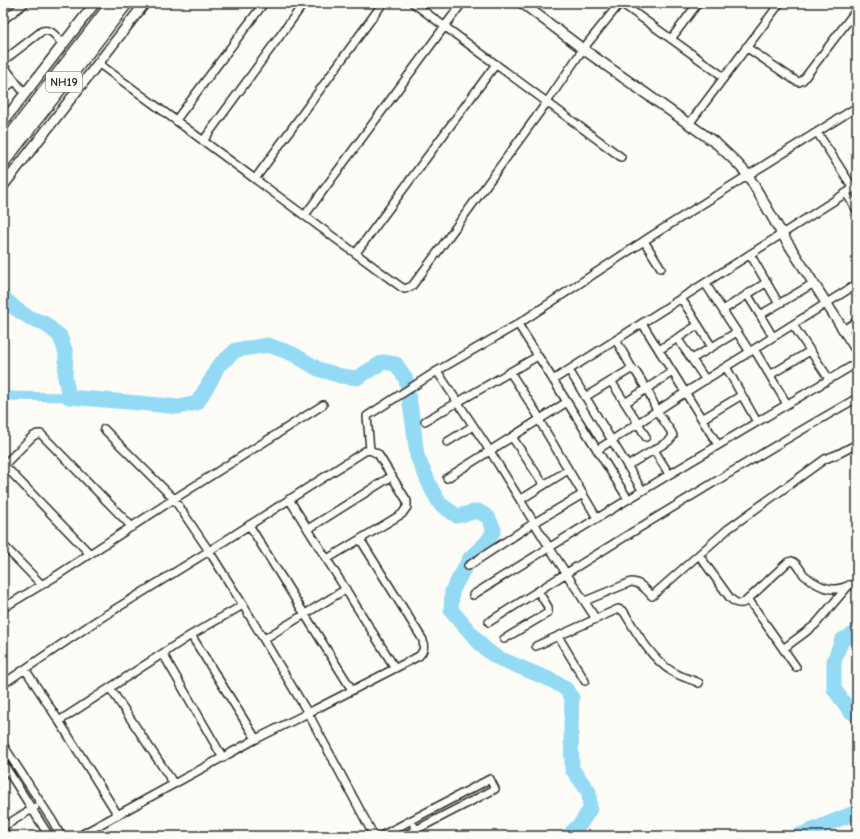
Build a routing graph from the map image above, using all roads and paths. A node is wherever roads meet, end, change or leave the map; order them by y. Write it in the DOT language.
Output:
graph roads {
  1 [pos="25,3"];
  2 [pos="94,3"];
  3 [pos="113,3"];
  4 [pos="126,3"];
  5 [pos="145,3"];
  6 [pos="264,3"];
  7 [pos="304,3"];
  8 [pos="382,3"];
  9 [pos="413,3"];
  10 [pos="462,3"];
  11 [pos="522,3"];
  12 [pos="621,3"];
  13 [pos="698,3"];
  14 [pos="780,3"];
  15 [pos="857,9"];
  16 [pos="3,20"];
  17 [pos="444,26"];
  18 [pos="671,39"];
  19 [pos="62,45"];
  20 [pos="746,47"];
  21 [pos="583,50"];
  22 [pos="3,61"];
  23 [pos="98,63"];
  24 [pos="496,64"];
  25 [pos="3,65"];
  26 [pos="724,78"];
  27 [pos="15,81"];
  28 [pos="3,89"];
  29 [pos="25,94"];
  30 [pos="546,102"];
  31 [pos="857,107"];
  32 [pos="176,120"];
  33 [pos="3,122"];
  34 [pos="689,124"];
  35 [pos="817,132"];
  36 [pos="204,140"];
  37 [pos="3,146"];
  38 [pos="621,157"];
  39 [pos="3,162"];
  40 [pos="748,176"];
  41 [pos="255,178"];
  42 [pos="3,186"];
  43 [pos="855,187"];
  44 [pos="846,193"];
  45 [pos="857,210"];
  46 [pos="304,215"];
  47 [pos="782,234"];
  48 [pos="644,241"];
  49 [pos="356,253"];
  50 [pos="750,254"];
  51 [pos="660,268"];
  52 [pos="767,282"];
  53 [pos="705,283"];
  54 [pos="814,283"];
  55 [pos="857,284"];
  56 [pos="748,294"];
  57 [pos="681,298"];
  58 [pos="780,304"];
  59 [pos="827,304"];
  60 [pos="722,310"];
  61 [pos="760,314"];
  62 [pos="857,321"];
  63 [pos="642,323"];
  64 [pos="518,324"];
  65 [pos="698,325"];
  66 [pos="793,325"];
  67 [pos="844,330"];
  68 [pos="737,332"];
  69 [pos="774,337"];
  70 [pos="677,338"];
  71 [pos="616,340"];
  72 [pos="712,347"];
  73 [pos="659,350"];
  74 [pos="752,350"];
  75 [pos="810,351"];
  76 [pos="857,351"];
  77 [pos="538,356"];
  78 [pos="692,360"];
  79 [pos="857,363"];
  80 [pos="726,367"];
  81 [pos="569,370"];
  82 [pos="633,370"];
  83 [pos="437,371"];
  84 [pos="510,372"];
  85 [pos="672,372"];
  86 [pos="770,375"];
  87 [pos="828,379"];
  88 [pos="553,380"];
  89 [pos="706,380"];
  90 [pos="611,381"];
  91 [pos="647,389"];
  92 [pos="685,393"];
  93 [pos="742,395"];
  94 [pos="585,397"];
  95 [pos="857,398"];
  96 [pos="457,402"];
  97 [pos="567,402"];
  98 [pos="625,403"];
  99 [pos="787,404"];
  100 [pos="323,405"];
  101 [pos="657,411"];
  102 [pos="702,419"];
  103 [pos="538,420"];
  104 [pos="425,421"];
  105 [pos="757,422"];
  106 [pos="638,423"];
  107 [pos="473,426"];
  108 [pos="104,429"];
  109 [pos="512,437"];
  110 [pos="646,437"];
  111 [pos="612,440"];
  112 [pos="447,442"];
  113 [pos="857,444"];
  114 [pos="718,445"];
  115 [pos="370,450"];
  116 [pos="597,450"];
  117 [pos="654,450"];
  118 [pos="490,451"];
  119 [pos="4,465"];
  120 [pos="627,466"];
  121 [pos="568,470"];
  122 [pos="669,474"];
  123 [pos="392,476"];
  124 [pos="447,478"];
  125 [pos="544,485"];
  126 [pos="642,490"];
  127 [pos="582,494"];
  128 [pos="289,499"];
  129 [pos="628,499"];
  130 [pos="174,500"];
  131 [pos="520,500"];
  132 [pos="597,518"];
  133 [pos="534,523"];
  134 [pos="249,525"];
  135 [pos="132,526"];
  136 [pos="308,529"];
  137 [pos="360,539"];
  138 [pos="3,545"];
  139 [pos="549,547"];
  140 [pos="209,551"];
  141 [pos="90,554"];
  142 [pos="700,555"];
  143 [pos="327,559"];
  144 [pos="468,566"];
  145 [pos="566,573"];
  146 [pos="857,583"];
  147 [pos="42,584"];
  148 [pos="849,585"];
  149 [pos="346,589"];
  150 [pos="538,591"];
  151 [pos="473,595"];
  152 [pos="748,599"];
  153 [pos="585,602"];
  154 [pos="243,605"];
  155 [pos="3,608"];
  156 [pos="305,614"];
  157 [pos="596,618"];
  158 [pos="489,622"];
  159 [pos="191,636"];
  160 [pos="558,636"];
  161 [pos="264,639"];
  162 [pos="504,639"];
  163 [pos="536,646"];
  164 [pos="783,649"];
  165 [pos="163,654"];
  166 [pos="796,667"];
  167 [pos="395,668"];
  168 [pos="25,669"];
  169 [pos="585,681"];
  170 [pos="699,683"];
  171 [pos="3,684"];
  172 [pos="110,688"];
  173 [pos="352,690"];
  174 [pos="308,713"];
  175 [pos="59,721"];
  176 [pos="256,740"];
  177 [pos="3,745"];
  178 [pos="223,758"];
  179 [pos="3,762"];
  180 [pos="174,784"];
  181 [pos="41,803"];
  182 [pos="32,809"];
  183 [pos="118,815"];
  184 [pos="411,820"];
  185 [pos="3,828"];
  186 [pos="418,833"];
  187 [pos="58,835"];
  188 [pos="7,836"];
  189 [pos="49,836"];
  190 [pos="79,836"];
  191 [pos="374,836"];
  192 [pos="381,836"];
  193 [pos="404,836"];
  1 -- 16 [label="street"];
  2 -- 19 [label="street"];
  3 -- 37 [label="highway, NH19"];
  4 -- 39 [label="highway, NH19"];
  5 -- 23 [label="street"];
  6 -- 32 [label="street"];
  7 -- 36 [label="street"];
  8 -- 41 [label="street"];
  9 -- 17 [label="street"];
  10 -- 17 [label="street"];
  11 -- 21 [label="street"];
  12 -- 18 [label="street"];
  12 -- 21 [label="street"];
  13 -- 18 [label="street"];
  14 -- 20 [label="street"];
  15 -- 20 [label="street"];
  17 -- 24 [label="street"];
  17 -- 46 [label="street"];
  18 -- 26 [label="street"];
  19 -- 22 [label="street"];
  19 -- 29 [label="street"];
  20 -- 26 [label="street"];
  21 -- 30 [label="street"];
  21 -- 34 [label="street"];
  23 -- 32 [label="street"];
  23 -- 42 [label="street"];
  24 -- 30 [label="street"];
  24 -- 49 [label="street"];
  25 -- 27 [label="street"];
  26 -- 34 [label="street"];
  27 -- 28 [label="street"];
  27 -- 29 [label="street"];
  29 -- 33 [label="street"];
  30 -- 38 [label="street"];
  30 -- 49 [label="street"];
  31 -- 35 [label="street"];
  32 -- 36 [label="street"];
  34 -- 40 [label="street"];
  35 -- 40 [label="street"];
  35 -- 43 [label="street"];
  36 -- 41 [label="street"];
  40 -- 47 [label="street"];
  40 -- 48 [label="street"];
  41 -- 46 [label="street"];
  43 -- 44 [label="street"];
  44 -- 45 [label="street"];
  44 -- 47 [label="street"];
  46 -- 49 [label="street"];
  47 -- 50 [label="street"];
  47 -- 54 [label="street"];
  48 -- 51 [label="street"];
  48 -- 64 [label="street"];
  50 -- 52 [label="street"];
  50 -- 53 [label="street"];
  52 -- 56 [label="street"];
  52 -- 58 [label="street"];
  53 -- 57 [label="street"];
  53 -- 60 [label="street"];
  54 -- 58 [label="street"];
  54 -- 59 [label="street"];
  55 -- 59 [label="street"];
  56 -- 60 [label="street"];
  56 -- 61 [label="street"];
  57 -- 63 [label="street"];
  57 -- 65 [label="street"];
  58 -- 61 [label="street"];
  59 -- 66 [label="street"];
  59 -- 67 [label="street"];
  60 -- 68 [label="street"];
  61 -- 69 [label="street"];
  62 -- 67 [label="street"];
  63 -- 71 [label="street"];
  63 -- 73 [label="street"];
  64 -- 77 [label="street"];
  64 -- 83 [label="street"];
  65 -- 70 [label="street"];
  65 -- 72 [label="street"];
  66 -- 69 [label="street"];
  66 -- 75 [label="street"];
  67 -- 76 [label="street"];
  68 -- 72 [label="street"];
  68 -- 74 [label="street"];
  69 -- 74 [label="street"];
  70 -- 73 [label="street"];
  70 -- 78 [label="street"];
  71 -- 81 [label="street"];
  71 -- 82 [label="street"];
  72 -- 78 [label="street"];
  73 -- 85 [label="street"];
  74 -- 80 [label="street"];
  74 -- 86 [label="street"];
  75 -- 86 [label="street"];
  75 -- 87 [label="street"];
  77 -- 84 [label="street"];
  77 -- 88 [label="street"];
  78 -- 89 [label="street"];
  79 -- 87 [label="street"];
  80 -- 89 [label="street"];
  80 -- 93 [label="street"];
  81 -- 88 [label="street"];
  81 -- 94 [label="street"];
  82 -- 90 [label="street"];
  82 -- 91 [label="street"];
  83 -- 96 [label="street"];
  83 -- 115 [label="street"];
  84 -- 96 [label="street"];
  84 -- 103 [label="street"];
  85 -- 91 [label="street"];
  85 -- 92 [label="street"];
  86 -- 99 [label="street"];
  87 -- 99 [label="street"];
  88 -- 97 [label="street"];
  89 -- 92 [label="street"];
  90 -- 94 [label="street"];
  90 -- 98 [label="street"];
  91 -- 98 [label="street"];
  91 -- 101 [label="street"];
  92 -- 101 [label="street"];
  92 -- 102 [label="street"];
  93 -- 102 [label="street"];
  93 -- 105 [label="street"];
  94 -- 111 [label="street"];
  95 -- 145 [label="street"];
  96 -- 104 [label="street"];
  96 -- 107 [label="street"];
  97 -- 103 [label="street"];
  97 -- 116 [label="street"];
  98 -- 106 [label="street"];
  99 -- 105 [label="street"];
  100 -- 130 [label="street"];
  101 -- 106 [label="street"];
  101 -- 117 [label="street"];
  102 -- 114 [label="street"];
  103 -- 109 [label="street"];
  103 -- 121 [label="street"];
  105 -- 114 [label="street"];
  106 -- 110 [label="street"];
  106 -- 111 [label="street"];
  107 -- 112 [label="street"];
  107 -- 118 [label="street"];
  108 -- 130 [label="street"];
  109 -- 118 [label="street"];
  109 -- 125 [label="street"];
  111 -- 116 [label="street"];
  111 -- 120 [label="street"];
  113 -- 142 [label="street"];
  114 -- 122 [label="street"];
  115 -- 123 [label="street"];
  115 -- 128 [label="street"];
  116 -- 129 [label="street"];
  117 -- 120 [label="street"];
  117 -- 122 [label="street"];
  118 -- 124 [label="street"];
  118 -- 131 [label="street"];
  119 -- 135 [label="street"];
  119 -- 141 [label="street"];
  120 -- 126 [label="street"];
  121 -- 125 [label="street"];
  121 -- 127 [label="street"];
  122 -- 126 [label="street"];
  123 -- 136 [label="street"];
  123 -- 137 [label="street"];
  125 -- 131 [label="street"];
  126 -- 129 [label="street"];
  127 -- 132 [label="street"];
  127 -- 133 [label="street"];
  128 -- 134 [label="street"];
  128 -- 136 [label="street"];
  129 -- 132 [label="street"];
  130 -- 135 [label="street"];
  130 -- 140 [label="street"];
  131 -- 133 [label="street"];
  132 -- 139 [label="street"];
  133 -- 139 [label="street"];
  133 -- 144 [label="street"];
  134 -- 140 [label="street"];
  134 -- 156 [label="street"];
  135 -- 141 [label="street"];
  136 -- 143 [label="street"];
  137 -- 143 [label="street"];
  137 -- 167 [label="street"];
  138 -- 147 [label="street"];
  139 -- 145 [label="street"];
  139 -- 151 [label="street"];
  140 -- 154 [label="street"];
  140 -- 168 [label="street"];
  141 -- 147 [label="street"];
  142 -- 152 [label="street"];
  142 -- 153 [label="street"];
  143 -- 149 [label="street"];
  145 -- 150 [label="street"];
  145 -- 153 [label="street"];
  146 -- 148 [label="street"];
  147 -- 155 [label="street"];
  148 -- 152 [label="street"];
  148 -- 164 [label="street"];
  149 -- 156 [label="street"];
  149 -- 167 [label="street"];
  150 -- 158 [label="street"];
  150 -- 162 [label="street"];
  152 -- 164 [label="street"];
  153 -- 157 [label="street"];
  154 -- 159 [label="street"];
  154 -- 161 [label="street"];
  156 -- 161 [label="street"];
  156 -- 173 [label="street"];
  157 -- 160 [label="street"];
  157 -- 170 [label="street"];
  159 -- 165 [label="street"];
  159 -- 176 [label="street"];
  160 -- 163 [label="street"];
  160 -- 169 [label="street"];
  161 -- 174 [label="street"];
  164 -- 166 [label="street"];
  165 -- 172 [label="street"];
  165 -- 178 [label="street"];
  167 -- 173 [label="street"];
  168 -- 171 [label="street"];
  168 -- 175 [label="street"];
  172 -- 175 [label="street"];
  172 -- 180 [label="street"];
  173 -- 174 [label="street"];
  174 -- 176 [label="street"];
  174 -- 191 [label="street"];
  175 -- 183 [label="street"];
  176 -- 178 [label="street"];
  177 -- 181 [label="street"];
  178 -- 180 [label="street"];
  179 -- 182 [label="street"];
  180 -- 183 [label="street"];
  181 -- 182 [label="street"];
  181 -- 187 [label="street"];
  182 -- 185 [label="street"];
  182 -- 189 [label="street"];
  183 -- 190 [label="street"];
  184 -- 186 [label="street"];
  184 -- 186 [label="street"];
  184 -- 192 [label="street"];
  185 -- 188 [label="street"];
  186 -- 193 [label="street"];
}
